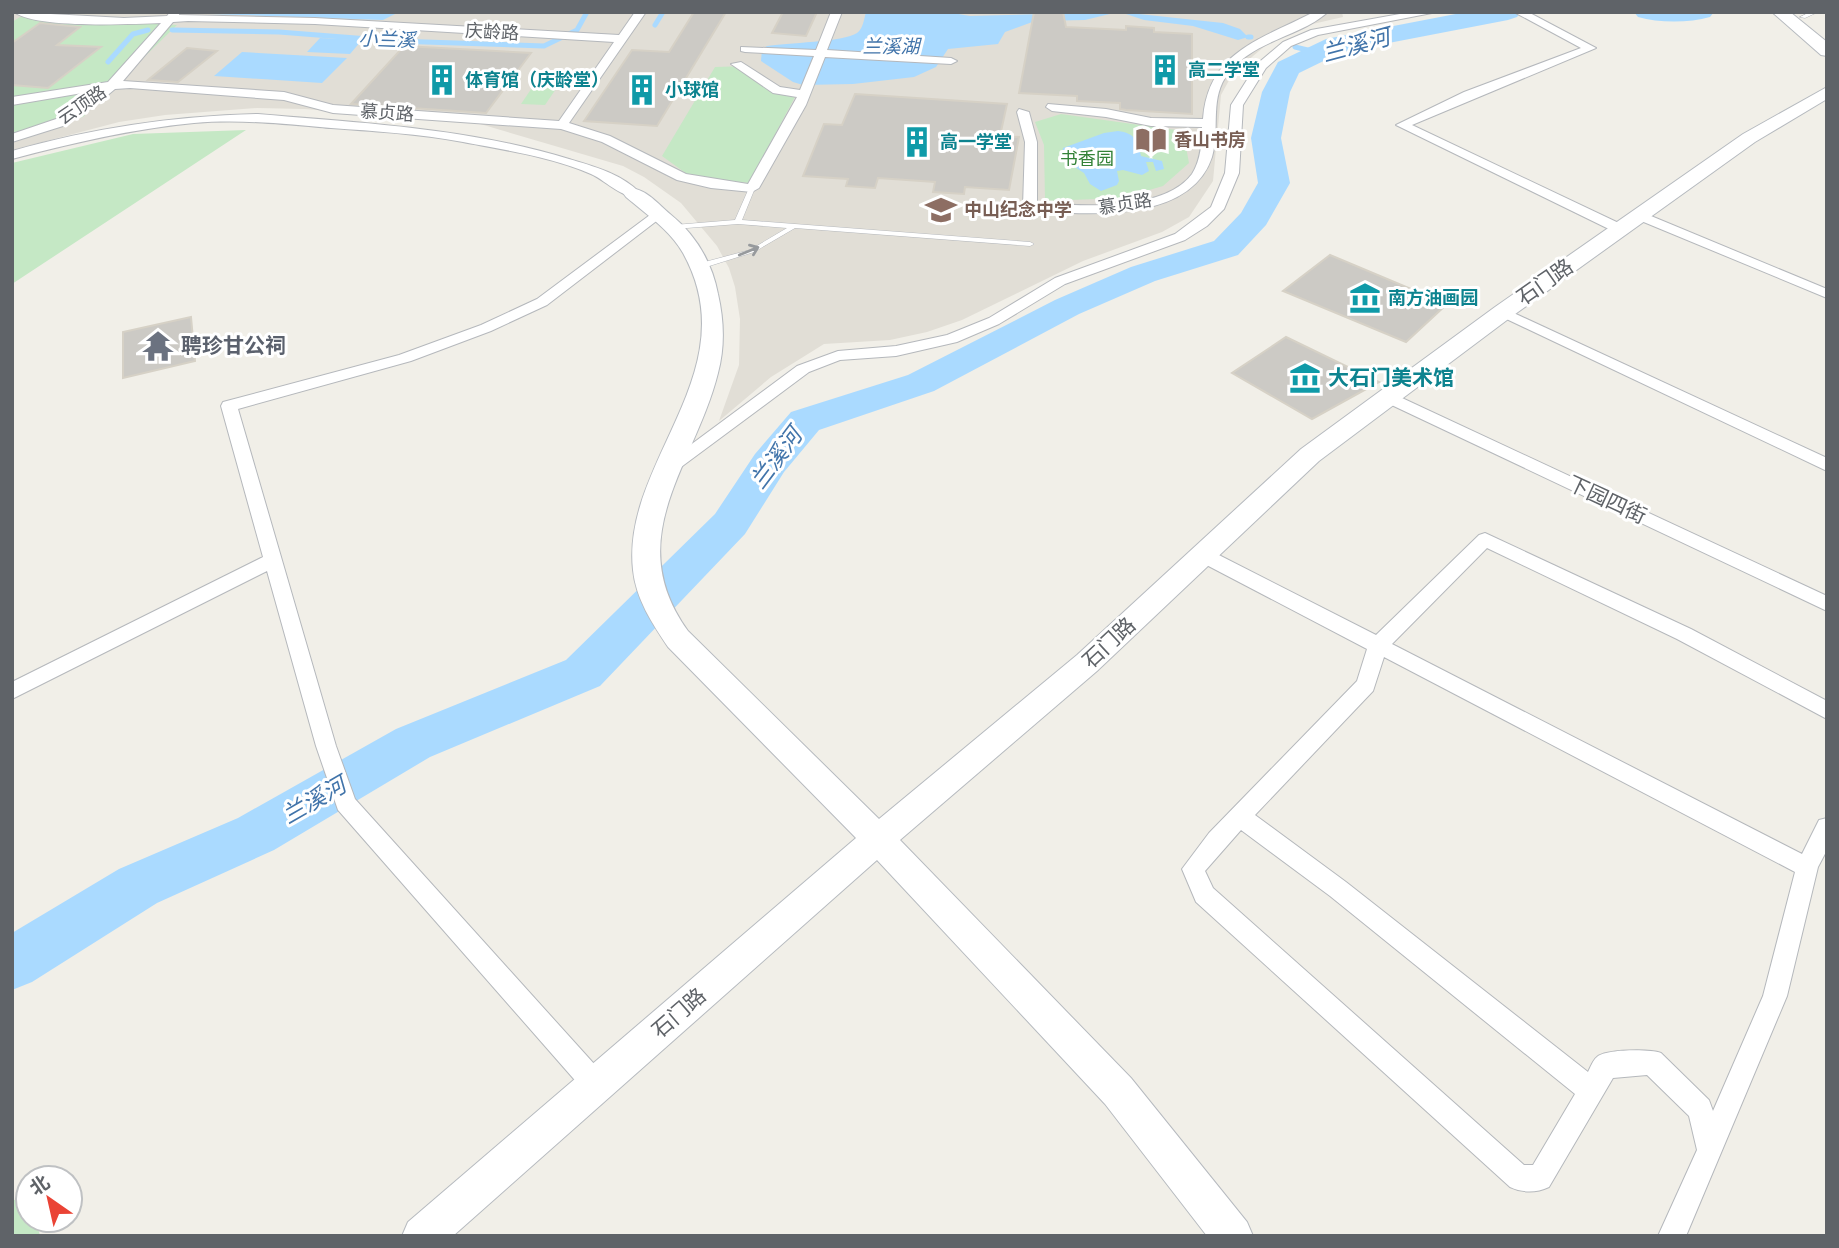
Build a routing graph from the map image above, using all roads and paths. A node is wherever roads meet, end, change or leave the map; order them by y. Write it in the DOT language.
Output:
graph roads {
  1 [pos="19,12"];
  2 [pos="641,12"];
  3 [pos="836,12"];
  4 [pos="1323,12"];
  5 [pos="1432,12"];
  6 [pos="1519,12"];
  7 [pos="1780,12"];
  8 [pos="1805,14"];
  9 [pos="38,15"];
  10 [pos="172,16"];
  11 [pos="1827,36"];
  12 [pos="622,39"];
  13 [pos="752,49"];
  14 [pos="1827,51"];
  15 [pos="820,53"];
  16 [pos="949,61"];
  17 [pos="737,64"];
  18 [pos="112,85"];
  19 [pos="806,90"];
  20 [pos="1827,92"];
  21 [pos="12,101"];
  22 [pos="1052,107"];
  23 [pos="1023,112"];
  24 [pos="1209,123"];
  25 [pos="562,125"];
  26 [pos="12,138"];
  27 [pos="12,155"];
  28 [pos="752,188"];
  29 [pos="633,193"];
  30 [pos="666,220"];
  31 [pos="738,222"];
  32 [pos="1630,222"];
  33 [pos="794,227"];
  34 [pos="1030,244"];
  35 [pos="700,266"];
  36 [pos="1827,294"];
  37 [pos="1503,312"];
  38 [pos="1387,396"];
  39 [pos="1827,465"];
  40 [pos="667,470"];
  41 [pos="1203,555"];
  42 [pos="274,559"];
  43 [pos="1827,604"];
  44 [pos="1378,645"];
  45 [pos="12,691"];
  46 [pos="1827,711"];
  47 [pos="1240,817"];
  48 [pos="1827,827"];
  49 [pos="878,839"];
  50 [pos="1807,867"];
  51 [pos="596,1085"];
  52 [pos="1591,1091"];
  53 [pos="1710,1150"];
  54 [pos="422,1236"];
  55 [pos="1233,1236"];
  56 [pos="1672,1236"];
  1 -- 9 [label="street, 庆龄路"];
  2 -- 12 [label="street"];
  3 -- 15 [label="street"];
  4 -- 24 [label="street, 慕贞路"];
  5 -- 40 [label="street"];
  6 -- 32 [label="street"];
  7 -- 14 [label="street"];
  8 -- 11 [label="street"];
  9 -- 10 [label="street, 庆龄路"];
  10 -- 12 [label="street, 庆龄路"];
  10 -- 18 [label="street, 云顶路"];
  12 -- 25 [label="street"];
  13 -- 15 [label="street"];
  15 -- 16 [label="street"];
  15 -- 19 [label="street"];
  17 -- 19 [label="street"];
  18 -- 21 [label="street, 慕贞路"];
  18 -- 25 [label="street, 慕贞路"];
  18 -- 26 [label="street, 云顶路"];
  19 -- 28 [label="street"];
  20 -- 32 [label="street, 石门路"];
  22 -- 24 [label="street"];
  23 -- 24 [label="street, 慕贞路"];
  25 -- 28 [label="street, 慕贞路"];
  27 -- 29 [label="street"];
  28 -- 31 [label="lane"];
  29 -- 30 [label="street"];
  30 -- 31 [label="lane"];
  30 -- 35 [label="street"];
  30 -- 42 [label="street"];
  31 -- 33 [label="lane"];
  32 -- 36 [label="street"];
  32 -- 37 [label="street, 石门路"];
  33 -- 34 [label="lane"];
  35 -- 33 [label="lane, one-way"];
  35 -- 40 [label="street"];
  37 -- 38 [label="street, 石门路"];
  37 -- 39 [label="street"];
  38 -- 41 [label="street, 石门路"];
  38 -- 43 [label="street, 下园四街"];
  40 -- 49 [label="street"];
  41 -- 44 [label="street"];
  41 -- 49 [label="street, 石门路"];
  42 -- 45 [label="street"];
  42 -- 51 [label="street"];
  44 -- 46 [label="street"];
  44 -- 47 [label="street"];
  44 -- 50 [label="street"];
  47 -- 52 [label="street"];
  47 -- 52 [label="street"];
  48 -- 50 [label="street"];
  49 -- 51 [label="street, 石门路"];
  49 -- 55 [label="street"];
  50 -- 53 [label="street"];
  51 -- 54 [label="street, 石门路"];
  52 -- 53 [label="street"];
  53 -- 56 [label="street"];
}
